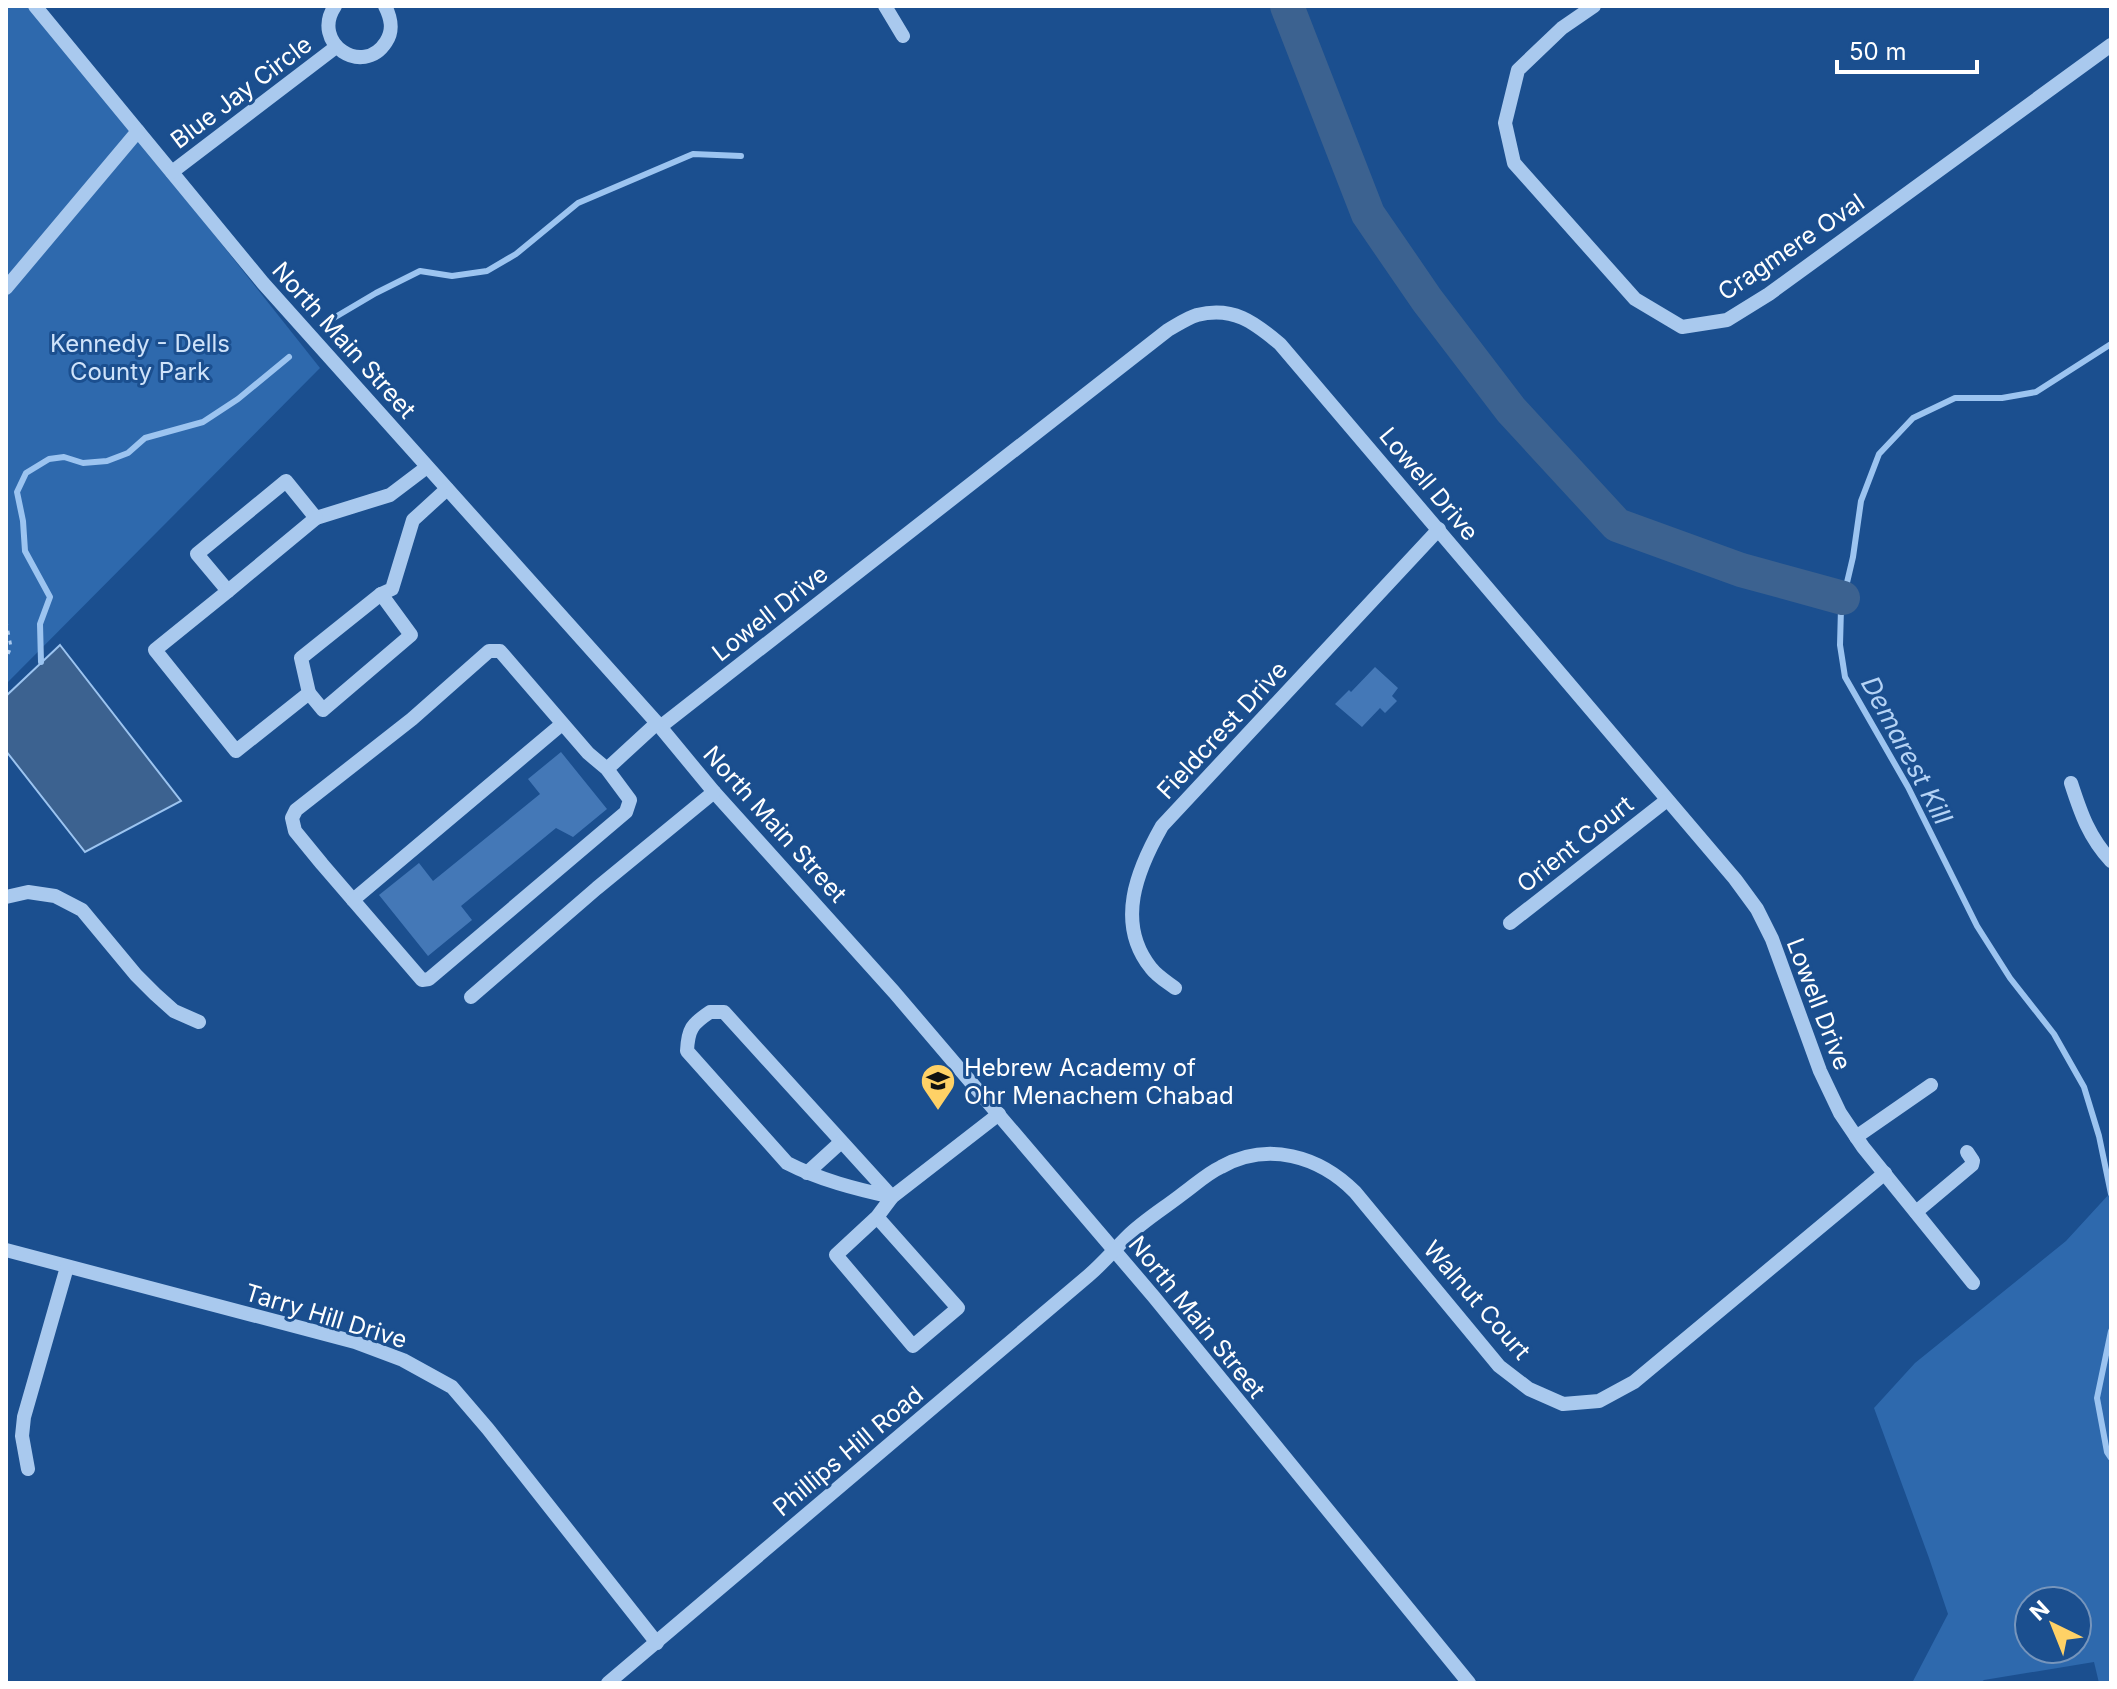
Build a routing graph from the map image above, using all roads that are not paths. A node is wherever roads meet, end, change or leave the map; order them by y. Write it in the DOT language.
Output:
graph roads {
  1 [pos="35,6"];
  2 [pos="335,6"];
  3 [pos="385,6"];
  4 [pos="885,6"];
  5 [pos="1594,6"];
  6 [pos="903,36"];
  7 [pos="2111,45"];
  8 [pos="336,47"];
  9 [pos="138,131"];
  10 [pos="172,172"];
  11 [pos="6,288"];
  12 [pos="427,467"];
  13 [pos="447,489"];
  14 [pos="316,518"];
  15 [pos="1439,529"];
  16 [pos="228,591"];
  17 [pos="381,594"];
  18 [pos="309,693"];
  19 [pos="562,724"];
  20 [pos="658,725"];
  21 [pos="607,769"];
  22 [pos="2071,783"];
  23 [pos="714,792"];
  24 [pos="1667,800"];
  25 [pos="2111,861"];
  26 [pos="6,897"];
  27 [pos="353,900"];
  28 [pos="1510,923"];
  29 [pos="1175,988"];
  30 [pos="471,997"];
  31 [pos="199,1022"];
  32 [pos="1931,1085"];
  33 [pos="999,1114"];
  34 [pos="1856,1137"];
  35 [pos="841,1142"];
  36 [pos="1967,1152"];
  37 [pos="807,1173"];
  38 [pos="1885,1173"];
  39 [pos="892,1197"];
  40 [pos="1916,1212"];
  41 [pos="877,1217"];
  42 [pos="6,1250"];
  43 [pos="1115,1251"];
  44 [pos="67,1267"];
  45 [pos="1973,1283"];
  46 [pos="28,1469"];
  47 [pos="657,1643"];
  48 [pos="608,1683"];
  49 [pos="1469,1683"];
  1 -- 9 [label="street, North Main Street"];
  2 -- 8 [label="street, Blue Jay Circle"];
  3 -- 8 [label="street, Blue Jay Circle"];
  4 -- 6 [label="street"];
  5 -- 7 [label="street, Cragmere Oval"];
  8 -- 10 [label="street, Blue Jay Circle"];
  9 -- 10 [label="street, North Main Street"];
  9 -- 11 [label="street"];
  10 -- 12 [label="street, North Main Street"];
  12 -- 13 [label="street, North Main Street"];
  12 -- 14 [label="street"];
  13 -- 17 [label="street"];
  13 -- 20 [label="street, North Main Street"];
  14 -- 16 [label="street"];
  14 -- 16 [label="street"];
  15 -- 20 [label="street, Lowell Drive"];
  15 -- 24 [label="street, Lowell Drive"];
  15 -- 29 [label="street, Fieldcrest Drive"];
  16 -- 18 [label="street"];
  17 -- 18 [label="street"];
  17 -- 18 [label="street"];
  19 -- 21 [label="street"];
  19 -- 27 [label="street"];
  19 -- 27 [label="street"];
  20 -- 21 [label="street, Lowell Drive"];
  20 -- 23 [label="street, North Main Street"];
  21 -- 27 [label="street"];
  22 -- 25 [label="street"];
  23 -- 30 [label="street"];
  23 -- 33 [label="street, North Main Street"];
  24 -- 28 [label="street, Orient Court"];
  24 -- 34 [label="street, Lowell Drive"];
  26 -- 31 [label="street"];
  32 -- 34 [label="street"];
  33 -- 39 [label="street"];
  33 -- 43 [label="street, North Main Street"];
  34 -- 38 [label="street, Lowell Drive"];
  35 -- 37 [label="street"];
  35 -- 37 [label="street"];
  35 -- 39 [label="street"];
  36 -- 40 [label="street"];
  37 -- 39 [label="street"];
  38 -- 40 [label="street, Lowell Drive"];
  38 -- 43 [label="street, Walnut Court"];
  39 -- 41 [label="street"];
  40 -- 45 [label="street, Lowell Drive"];
  41 -- 41 [label="street"];
  42 -- 44 [label="street, Tarry Hill Drive"];
  43 -- 47 [label="street, Phillips Hill Road"];
  43 -- 49 [label="street, North Main Street"];
  44 -- 46 [label="street"];
  44 -- 47 [label="street, Tarry Hill Drive"];
  47 -- 48 [label="street, Phillips Hill Road"];
}
